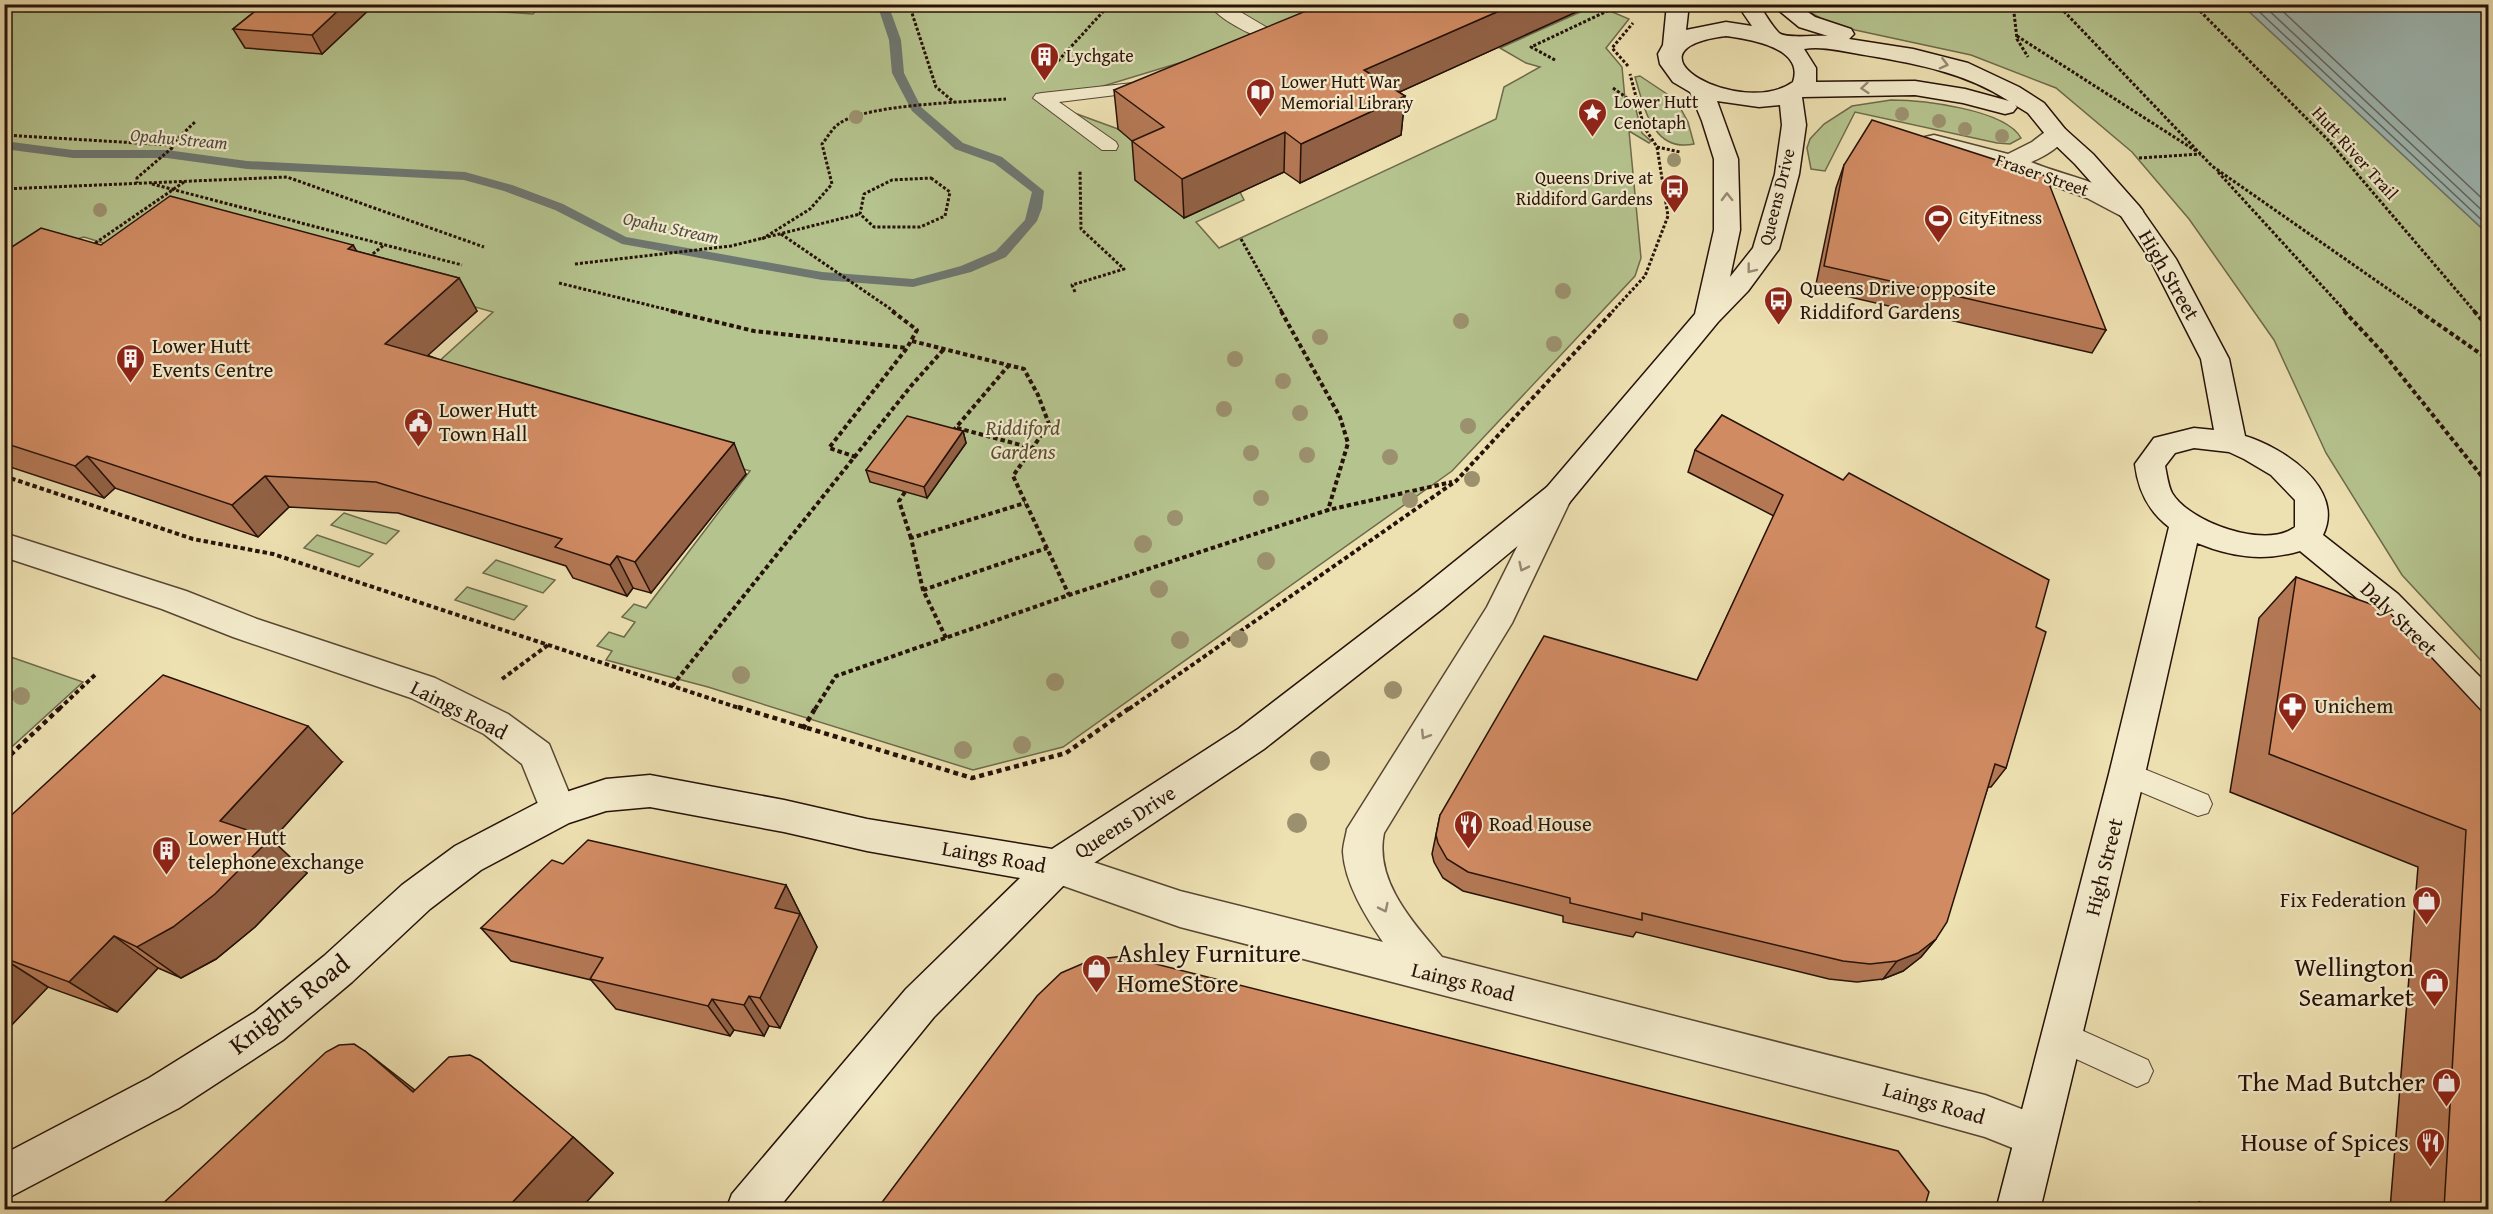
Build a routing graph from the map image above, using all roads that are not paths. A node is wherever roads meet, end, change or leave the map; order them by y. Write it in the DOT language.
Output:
graph roads {
  1 [pos="1216,4"];
  2 [pos="1678,4"];
  3 [pos="1747,4"];
  4 [pos="1781,4"];
  5 [pos="1777,40"];
  6 [pos="1674,45"];
  7 [pos="1266,53"];
  8 [pos="1913,56"];
  9 [pos="1168,84"];
  10 [pos="1700,89"];
  11 [pos="1795,91"];
  12 [pos="2057,134"];
  13 [pos="1910,135"];
  14 [pos="1109,146"];
  15 [pos="2010,162"];
  16 [pos="2130,211"];
  17 [pos="1708,316"];
  18 [pos="2231,442"];
  19 [pos="1558,495"];
  20 [pos="2186,523"];
  21 [pos="2304,537"];
  22 [pos="4,545"];
  23 [pos="2488,707"];
  24 [pos="2127,774"];
  25 [pos="2198,804"];
  26 [pos="558,810"];
  27 [pos="1057,867"];
  28 [pos="1432,975"];
  29 [pos="2061,1036"];
  30 [pos="2137,1071"];
  31 [pos="2035,1136"];
  32 [pos="4,1178"];
  33 [pos="748,1209"];
  34 [pos="2018,1209"];
  1 -- 7 [label="lane"];
  2 -- 6 [label="main road"];
  3 -- 5 [label="main road"];
  4 -- 8 [label="main road"];
  5 -- 6 [label="main road, High Street"];
  5 -- 8 [label="main road, High Street"];
  5 -- 11 [label="main road, Queens Drive"];
  6 -- 10 [label="main road"];
  8 -- 12 [label="main road, High Street, one-way"];
  9 -- 14 [label="lane"];
  10 -- 11 [label="main road, High Street"];
  17 -- 10 [label="main road, Queens Drive, one-way"];
  12 -- 11 [label="main road, High Street, one-way"];
  11 -- 17 [label="main road, Queens Drive, one-way"];
  12 -- 15 [label="main road"];
  12 -- 16 [label="main road, High Street"];
  13 -- 15 [label="main road, Fraser Street"];
  15 -- 16 [label="main road, Fraser Street"];
  16 -- 18 [label="main road, High Street"];
  17 -- 19 [label="main road, Queens Drive"];
  18 -- 20 [label="main road"];
  18 -- 21 [label="main road"];
  19 -- 27 [label="main road, Queens Drive"];
  19 -- 28 [label="main road, Queens Drive, one-way"];
  20 -- 21 [label="main road"];
  20 -- 24 [label="main road, High Street"];
  21 -- 23 [label="main road, Daly Street"];
  22 -- 26 [label="main road, Laings Road"];
  24 -- 25 [label="lane"];
  24 -- 29 [label="main road, High Street"];
  26 -- 27 [label="main road, Laings Road"];
  26 -- 32 [label="main road, Knights Road"];
  27 -- 28 [label="main road, Laings Road"];
  27 -- 33 [label="main road, Queens Drive"];
  28 -- 31 [label="main road, Laings Road"];
  29 -- 30 [label="lane"];
  29 -- 31 [label="main road, High Street"];
  31 -- 34 [label="main road, High Street"];
}
